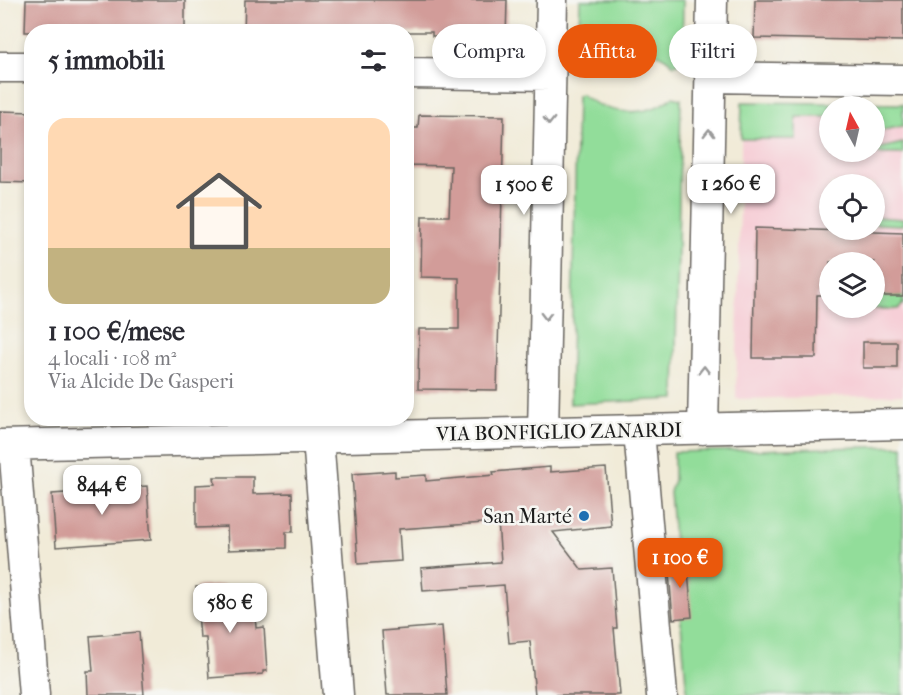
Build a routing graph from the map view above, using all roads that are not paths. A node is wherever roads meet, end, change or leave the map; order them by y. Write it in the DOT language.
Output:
graph roads {
  1 [pos="552,0"];
  2 [pos="712,0"];
  3 [pos="711,24"];
  4 [pos="0,67"];
  5 [pos="24,67"];
  6 [pos="414,72"];
  7 [pos="550,75"];
  8 [pos="710,78"];
  9 [pos="757,78"];
  10 [pos="903,80"];
  11 [pos="903,424"];
  12 [pos="703,429"];
  13 [pos="639,430"];
  14 [pos="543,433"];
  15 [pos="318,438"];
  16 [pos="7,445"];
  17 [pos="34,695"];
  18 [pos="338,695"];
  19 [pos="662,695"];
  1 -- 7 [label="street"];
  2 -- 3 [label="street"];
  4 -- 5 [label="street"];
  6 -- 7 [label="street"];
  7 -- 14 [label="street, one-way"];
  12 -- 8 [label="street, one-way"];
  9 -- 10 [label="street"];
  11 -- 12 [label="street, VIA BONFIGLIO ZANARDI"];
  12 -- 13 [label="street, VIA BONFIGLIO ZANARDI"];
  13 -- 14 [label="street, VIA BONFIGLIO ZANARDI"];
  13 -- 19 [label="street"];
  14 -- 15 [label="street, VIA BONFIGLIO ZANARDI"];
  15 -- 16 [label="street, VIA BONFIGLIO ZANARDI"];
  15 -- 18 [label="street"];
  16 -- 17 [label="street"];
}
